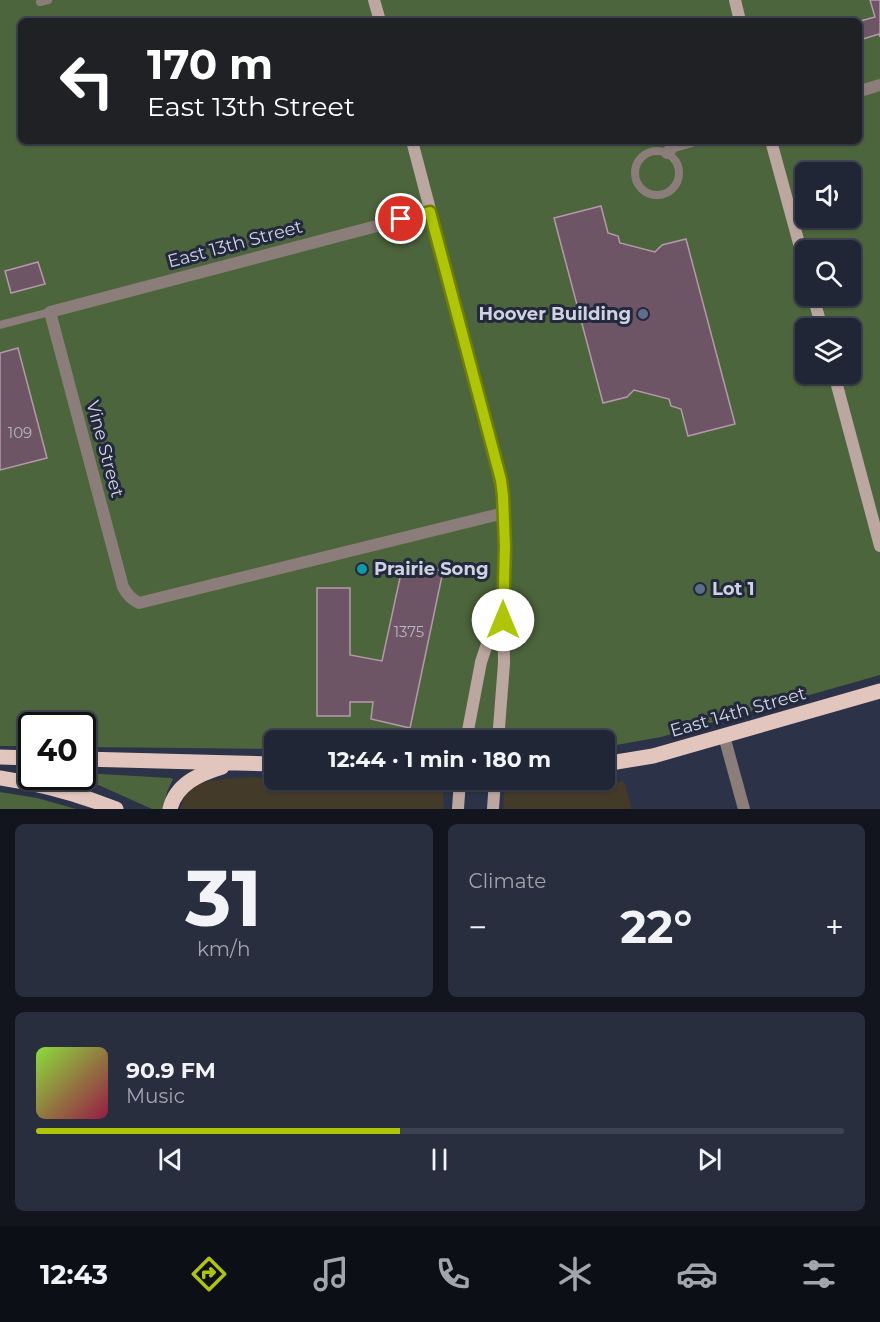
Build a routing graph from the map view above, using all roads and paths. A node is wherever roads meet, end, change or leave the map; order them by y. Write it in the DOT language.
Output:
graph roads {
  1 [pos="374,0"];
  2 [pos="735,0"];
  3 [pos="379,18"];
  4 [pos="739,18"];
  5 [pos="880,85"];
  6 [pos="862,90"];
  7 [pos="413,144"];
  8 [pos="681,144"];
  9 [pos="772,144"];
  10 [pos="667,153"];
  11 [pos="430,212"];
  12 [pos="798,240"];
  13 [pos="50,312"];
  14 [pos="0,325"];
  15 [pos="837,384"];
  16 [pos="504,513"];
  17 [pos="880,546"];
  18 [pos="503,599"];
  19 [pos="880,691"];
  20 [pos="468,730"];
  21 [pos="499,730"];
  22 [pos="724,736"];
  23 [pos="0,757"];
  24 [pos="18,758"];
  25 [pos="96,759"];
  26 [pos="239,762"];
  27 [pos="615,762"];
  28 [pos="264,763"];
  29 [pos="0,778"];
  30 [pos="459,790"];
  31 [pos="494,790"];
  32 [pos="116,809"];
  33 [pos="170,809"];
  34 [pos="458,809"];
  35 [pos="493,809"];
  36 [pos="744,809"];
  1 -- 3 [label="street"];
  2 -- 4 [label="street"];
  5 -- 6 [label="street"];
  7 -- 11 [label="street"];
  8 -- 10 [label="street"];
  9 -- 12 [label="street"];
  10 -- 10 [label="lane"];
  11 -- 13 [label="street, East 13th Street"];
  11 -- 16 [label="street"];
  13 -- 14 [label="lane"];
  13 -- 16 [label="street, Vine Street"];
  15 -- 17 [label="street"];
  16 -- 18 [label="street"];
  18 -- 20 [label="street"];
  18 -- 21 [label="street"];
  19 -- 22 [label="main road, East 14th Street"];
  22 -- 27 [label="main road, East 14th Street"];
  22 -- 36 [label="street"];
  23 -- 24 [label="main road"];
  25 -- 26 [label="main road"];
  26 -- 28 [label="main road"];
  26 -- 33 [label="main road"];
  29 -- 32 [label="main road"];
  30 -- 34 [label="street"];
  31 -- 35 [label="street"];
}
